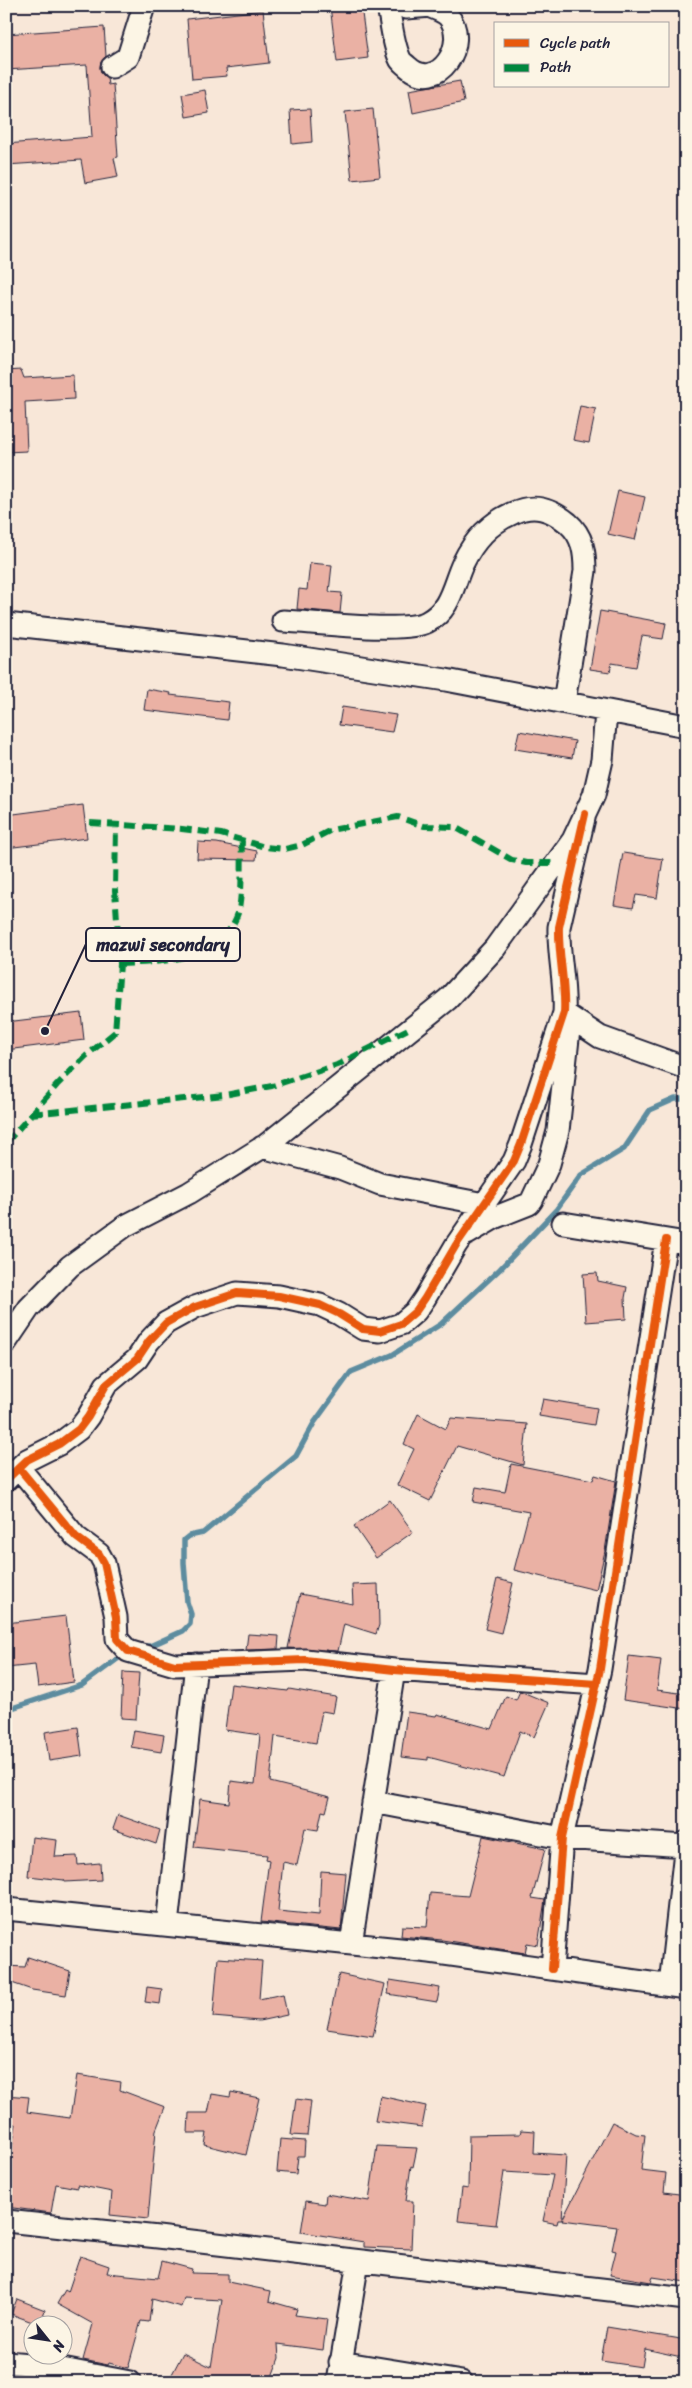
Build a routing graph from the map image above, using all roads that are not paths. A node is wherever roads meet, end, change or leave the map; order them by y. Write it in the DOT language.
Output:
graph roads {
  1 [pos="144,6"];
  2 [pos="388,6"];
  3 [pos="404,6"];
  4 [pos="432,6"];
  5 [pos="112,67"];
  6 [pos="283,621"];
  7 [pos="6,624"];
  8 [pos="564,702"];
  9 [pos="606,712"];
  10 [pos="686,726"];
  11 [pos="585,814"];
  12 [pos="567,1016"];
  13 [pos="686,1068"];
  14 [pos="262,1147"];
  15 [pos="484,1204"];
  16 [pos="563,1223"];
  17 [pos="462,1237"];
  18 [pos="676,1242"];
  19 [pos="6,1342"];
  20 [pos="13,1474"];
  21 [pos="196,1664"];
  22 [pos="394,1670"];
  23 [pos="597,1684"];
  24 [pos="373,1802"];
  25 [pos="562,1838"];
  26 [pos="686,1845"];
  27 [pos="6,1909"];
  28 [pos="167,1925"];
  29 [pos="351,1944"];
  30 [pos="552,1969"];
  31 [pos="678,1986"];
  32 [pos="6,2221"];
  33 [pos="358,2261"];
  34 [pos="686,2299"];
  35 [pos="6,2362"];
  36 [pos="339,2372"];
  37 [pos="130,2382"];
  38 [pos="462,2382"];
  1 -- 5 [label="street"];
  2 -- 4 [label="street"];
  3 -- 4 [label="street"];
  6 -- 8 [label="street"];
  7 -- 8 [label="street"];
  8 -- 9 [label="street"];
  9 -- 10 [label="street"];
  9 -- 11 [label="street"];
  11 -- 12 [label="street"];
  11 -- 14 [label="street"];
  12 -- 13 [label="street"];
  12 -- 15 [label="street"];
  12 -- 17 [label="street"];
  14 -- 15 [label="street"];
  14 -- 19 [label="street"];
  15 -- 17 [label="street"];
  16 -- 18 [label="street"];
  17 -- 20 [label="street"];
  18 -- 23 [label="street"];
  20 -- 21 [label="street"];
  21 -- 22 [label="street"];
  21 -- 28 [label="street"];
  22 -- 23 [label="street"];
  22 -- 24 [label="street"];
  23 -- 25 [label="street"];
  24 -- 25 [label="street"];
  24 -- 29 [label="street"];
  25 -- 26 [label="street"];
  25 -- 30 [label="street"];
  26 -- 31 [label="street"];
  27 -- 28 [label="street"];
  28 -- 29 [label="street"];
  29 -- 30 [label="street"];
  30 -- 31 [label="street"];
  32 -- 33 [label="street"];
  33 -- 34 [label="street"];
  33 -- 36 [label="street"];
  35 -- 37 [label="street"];
  36 -- 38 [label="street"];
}
